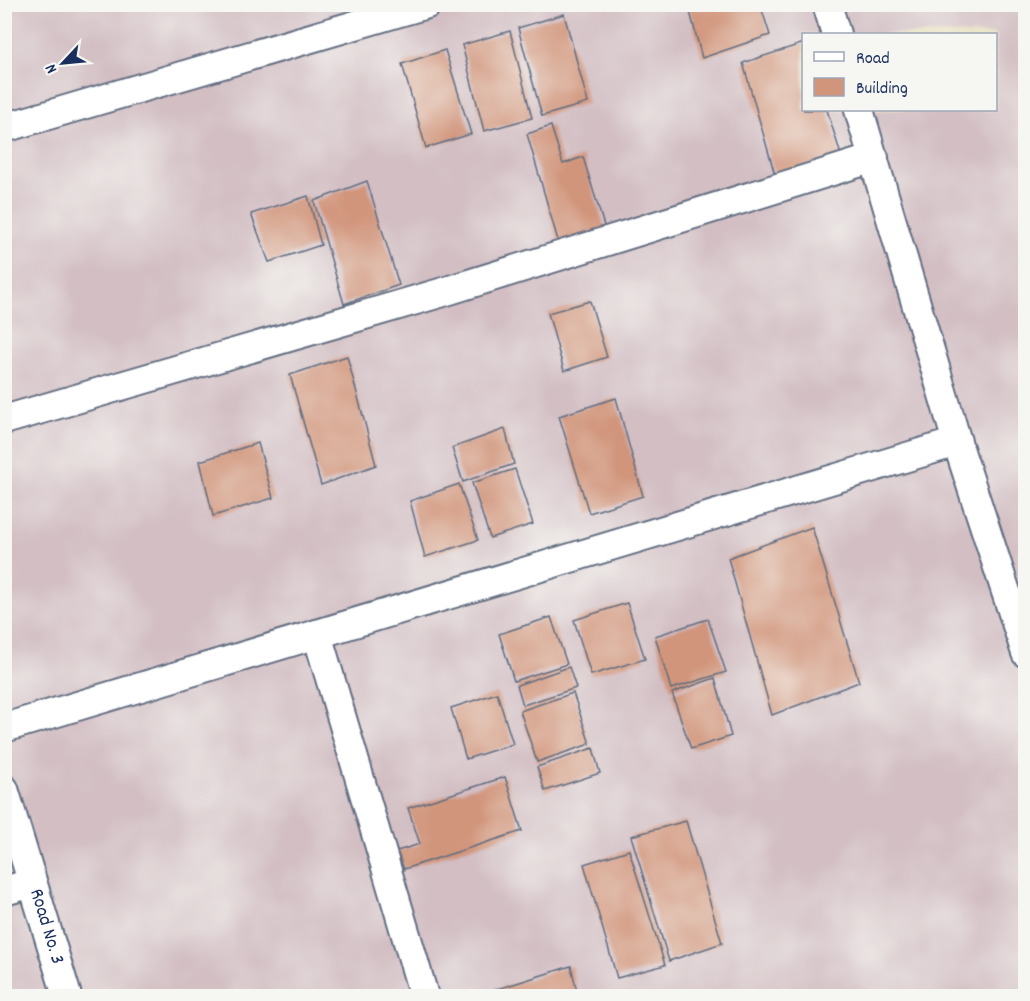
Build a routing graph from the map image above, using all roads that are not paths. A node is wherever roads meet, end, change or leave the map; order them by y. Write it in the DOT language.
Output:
graph roads {
  1 [pos="427,4"];
  2 [pos="827,4"];
  3 [pos="836,33"];
  4 [pos="859,111"];
  5 [pos="4,128"];
  6 [pos="874,158"];
  7 [pos="4,420"];
  8 [pos="957,442"];
  9 [pos="317,634"];
  10 [pos="1026,653"];
  11 [pos="4,728"];
  12 [pos="4,789"];
  13 [pos="32,883"];
  14 [pos="4,891"];
  15 [pos="67,996"];
  16 [pos="424,996"];
  1 -- 5 [label="street"];
  2 -- 3 [label="street"];
  4 -- 6 [label="street"];
  6 -- 7 [label="street"];
  6 -- 8 [label="street"];
  8 -- 9 [label="street"];
  8 -- 10 [label="street"];
  9 -- 11 [label="street"];
  9 -- 16 [label="street"];
  12 -- 13 [label="street, Road No. 3"];
  13 -- 14 [label="street"];
  13 -- 15 [label="street, Road No. 3"];
}
